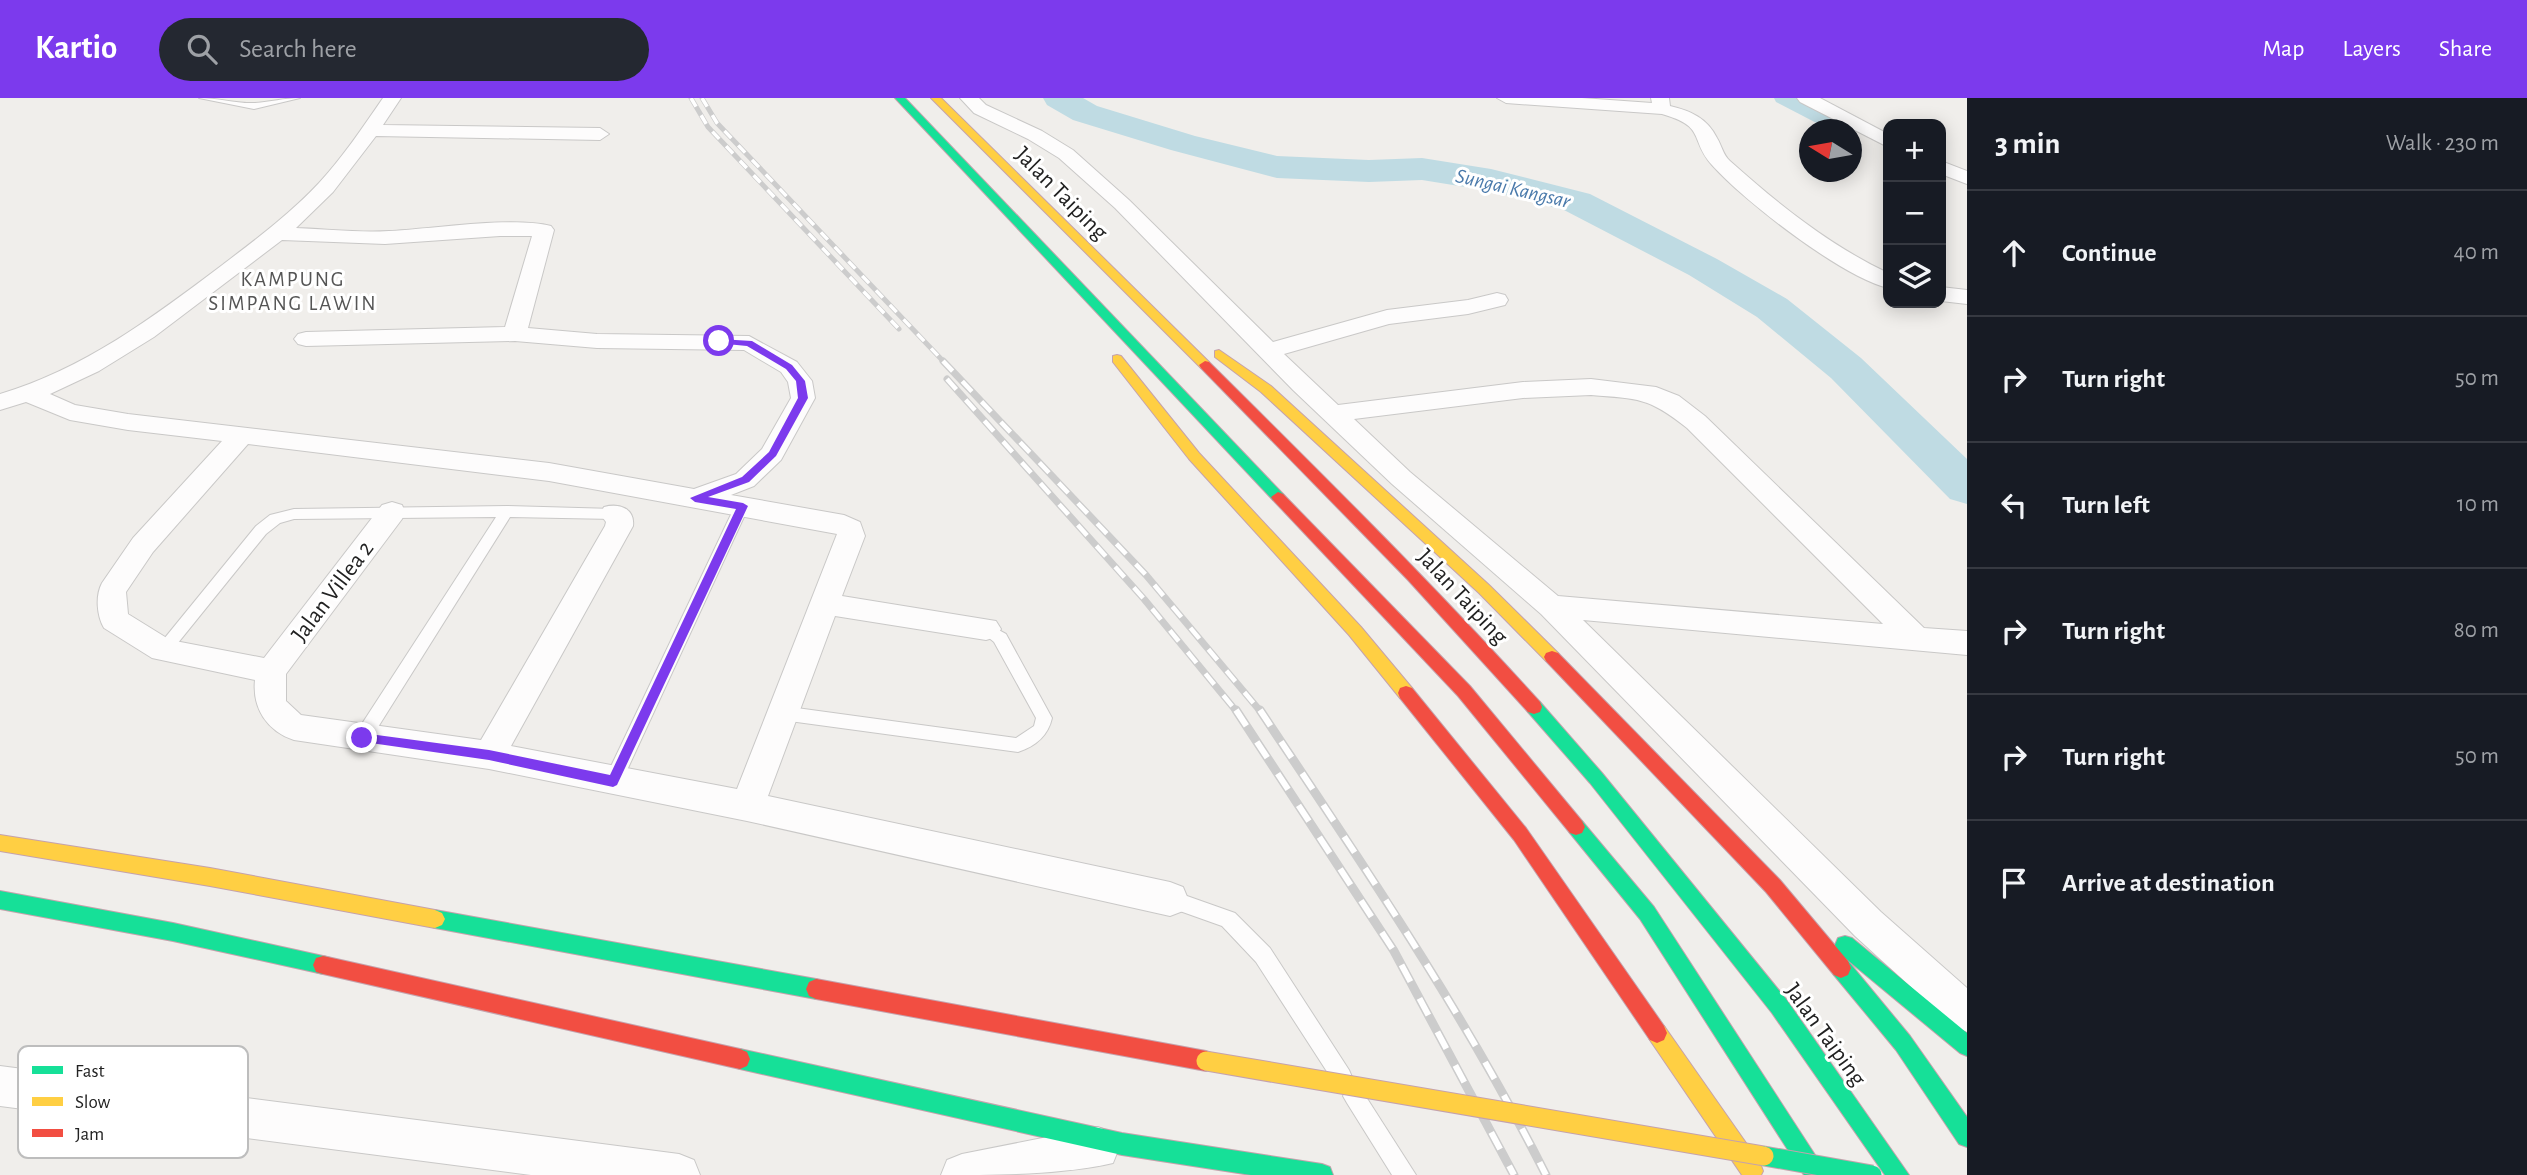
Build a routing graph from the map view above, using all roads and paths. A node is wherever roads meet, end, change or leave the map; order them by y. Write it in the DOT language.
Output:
graph roads {
  1 [pos="204,98"];
  2 [pos="295,98"];
  3 [pos="392,98"];
  4 [pos="900,98"];
  5 [pos="936,98"];
  6 [pos="969,98"];
  7 [pos="1506,98"];
  8 [pos="1806,98"];
  9 [pos="1661,103"];
  10 [pos="370,130"];
  11 [pos="600,134"];
  12 [pos="1883,138"];
  13 [pos="1946,169"];
  14 [pos="1967,178"];
  15 [pos="275,233"];
  16 [pos="1068,276"];
  17 [pos="1883,279"];
  18 [pos="1946,295"];
  19 [pos="1967,297"];
  20 [pos="1139,300"];
  21 [pos="1497,300"];
  22 [pos="1095,326"];
  23 [pos="515,334"];
  24 [pos="306,339"];
  25 [pos="1108,346"];
  26 [pos="1268,351"];
  27 [pos="30,395"];
  28 [pos="0,402"];
  29 [pos="1333,414"];
  30 [pos="242,435"];
  31 [pos="695,498"];
  32 [pos="743,506"];
  33 [pos="507,511"];
  34 [pos="392,512"];
  35 [pos="614,514"];
  36 [pos="826,604"];
  37 [pos="1552,606"];
  38 [pos="986,629"];
  39 [pos="1915,637"];
  40 [pos="1967,643"];
  41 [pos="163,650"];
  42 [pos="271,670"];
  43 [pos="782,713"];
  44 [pos="362,738"];
  45 [pos="489,755"];
  46 [pos="613,782"];
  47 [pos="747,806"];
  48 [pos="0,844"];
  49 [pos="1773,886"];
  50 [pos="1170,899"];
  51 [pos="0,900"];
  52 [pos="1967,1013"];
  53 [pos="1967,1046"];
  54 [pos="0,1086"];
  55 [pos="18,1088"];
  56 [pos="248,1120"];
  57 [pos="1967,1136"];
  58 [pos="1122,1144"];
  59 [pos="1741,1153"];
  60 [pos="679,1175"];
  61 [pos="962,1175"];
  62 [pos="1322,1175"];
  63 [pos="1405,1175"];
  64 [pos="1754,1175"];
  65 [pos="1816,1175"];
  66 [pos="1872,1175"];
  67 [pos="1898,1175"];
  1 -- 2 [label="lane"];
  3 -- 10 [label="street"];
  4 -- 16 [label="highway"];
  5 -- 20 [label="highway, Jalan Taiping"];
  6 -- 26 [label="street"];
  7 -- 9 [label="street"];
  8 -- 12 [label="street"];
  9 -- 17 [label="street"];
  10 -- 11 [label="street"];
  10 -- 15 [label="street"];
  13 -- 14 [label="street"];
  15 -- 23 [label="street"];
  15 -- 27 [label="street"];
  16 -- 22 [label="highway"];
  16 -- 65 [label="highway"];
  18 -- 19 [label="street"];
  20 -- 49 [label="highway"];
  20 -- 67 [label="highway, Jalan Taiping"];
  21 -- 26 [label="street"];
  23 -- 24 [label="street"];
  23 -- 31 [label="street"];
  25 -- 59 [label="highway"];
  26 -- 29 [label="street"];
  27 -- 28 [label="street"];
  27 -- 30 [label="street"];
  29 -- 37 [label="street"];
  29 -- 39 [label="street"];
  30 -- 31 [label="street"];
  30 -- 41 [label="street"];
  31 -- 32 [label="street"];
  32 -- 36 [label="street"];
  32 -- 46 [label="lane"];
  33 -- 34 [label="lane"];
  33 -- 35 [label="lane"];
  33 -- 44 [label="lane"];
  34 -- 41 [label="lane"];
  34 -- 42 [label="street, Jalan Villea 2"];
  35 -- 45 [label="street"];
  36 -- 38 [label="street"];
  36 -- 43 [label="street"];
  37 -- 39 [label="street"];
  37 -- 52 [label="street"];
  38 -- 43 [label="lane"];
  39 -- 40 [label="street"];
  41 -- 42 [label="street"];
  42 -- 44 [label="street"];
  43 -- 47 [label="street"];
  44 -- 45 [label="street"];
  45 -- 46 [label="street"];
  46 -- 47 [label="street"];
  47 -- 50 [label="street"];
  48 -- 59 [label="highway, bridge"];
  49 -- 53 [label="highway"];
  49 -- 57 [label="highway"];
  50 -- 63 [label="lane"];
  51 -- 58 [label="highway"];
  54 -- 55 [label="street"];
  56 -- 60 [label="street"];
  58 -- 61 [label="street"];
  58 -- 62 [label="highway"];
  59 -- 64 [label="highway"];
  59 -- 66 [label="highway, bridge"];
}
